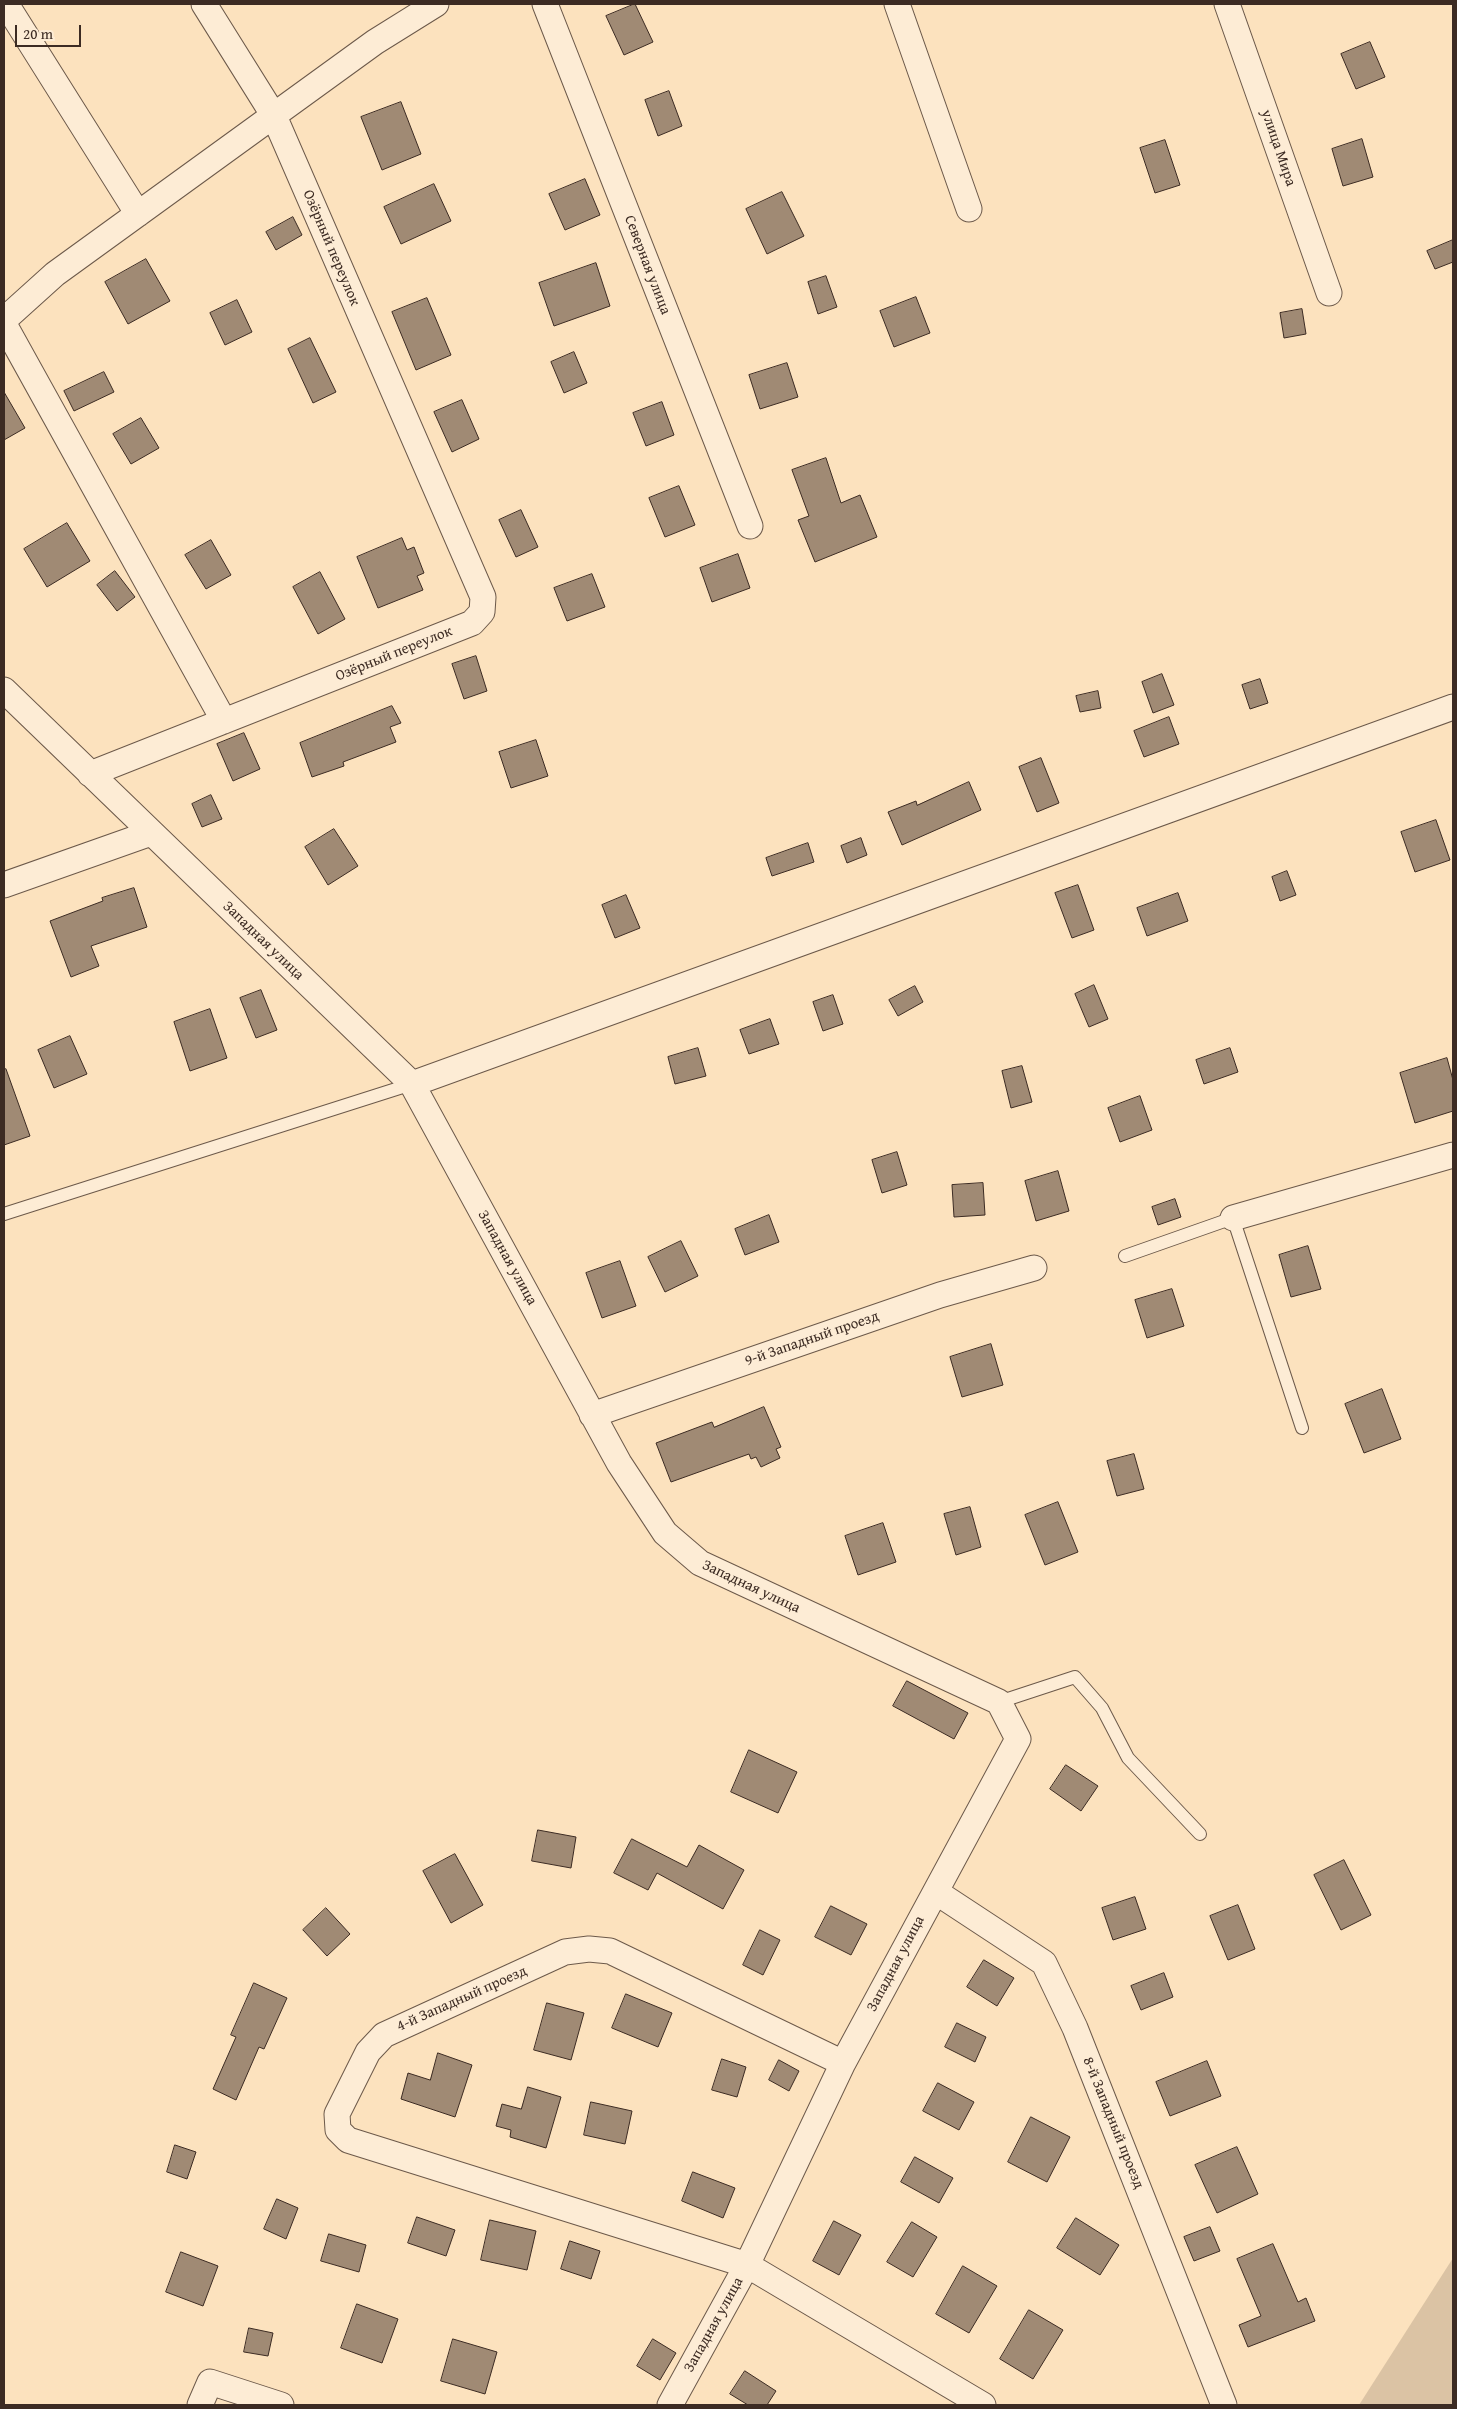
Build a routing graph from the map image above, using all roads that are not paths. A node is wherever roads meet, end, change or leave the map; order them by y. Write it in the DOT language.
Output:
graph roads {
  1 [pos="6,4"];
  2 [pos="204,4"];
  3 [pos="436,4"];
  4 [pos="545,4"];
  5 [pos="897,4"];
  6 [pos="1227,4"];
  7 [pos="274,116"];
  8 [pos="969,209"];
  9 [pos="138,214"];
  10 [pos="1329,293"];
  11 [pos="4,320"];
  12 [pos="4,324"];
  13 [pos="750,526"];
  14 [pos="4,690"];
  15 [pos="1453,708"];
  16 [pos="224,721"];
  17 [pos="90,774"];
  18 [pos="151,833"];
  19 [pos="4,885"];
  20 [pos="412,1084"];
  21 [pos="1453,1155"];
  22 [pos="4,1214"];
  23 [pos="1233,1218"];
  24 [pos="1125,1256"];
  25 [pos="1034,1268"];
  26 [pos="592,1415"];
  27 [pos="1302,1428"];
  28 [pos="999,1702"];
  29 [pos="1200,1834"];
  30 [pos="936,1892"];
  31 [pos="843,2063"];
  32 [pos="747,2265"];
  33 [pos="200,2405"];
  34 [pos="281,2405"];
  35 [pos="670,2405"];
  36 [pos="983,2405"];
  37 [pos="1224,2405"];
  1 -- 9 [label="street"];
  2 -- 7 [label="street, Озёрный переулок"];
  3 -- 7 [label="street"];
  4 -- 13 [label="street, Северная улица"];
  5 -- 8 [label="street"];
  6 -- 10 [label="street, улица Мира"];
  7 -- 9 [label="street"];
  7 -- 16 [label="street, Озёрный переулок"];
  9 -- 11 [label="street"];
  12 -- 16 [label="street"];
  14 -- 17 [label="street, Западная улица"];
  15 -- 20 [label="street"];
  16 -- 17 [label="street, Озёрный переулок"];
  17 -- 18 [label="street, Западная улица"];
  18 -- 19 [label="street"];
  18 -- 20 [label="street, Западная улица"];
  20 -- 22 [label="lane"];
  20 -- 26 [label="street, Западная улица"];
  21 -- 23 [label="street"];
  23 -- 24 [label="lane"];
  23 -- 27 [label="lane"];
  25 -- 26 [label="street, 9-й Западный проезд"];
  26 -- 28 [label="street, Западная улица"];
  28 -- 29 [label="lane"];
  28 -- 30 [label="street, Западная улица"];
  30 -- 31 [label="street, Западная улица"];
  30 -- 37 [label="street, 8-й Западный проезд"];
  31 -- 32 [label="street, Западная улица"];
  31 -- 32 [label="street, 4-й Западный проезд"];
  32 -- 35 [label="street, Западная улица"];
  32 -- 36 [label="street"];
  33 -- 34 [label="street"];
}
